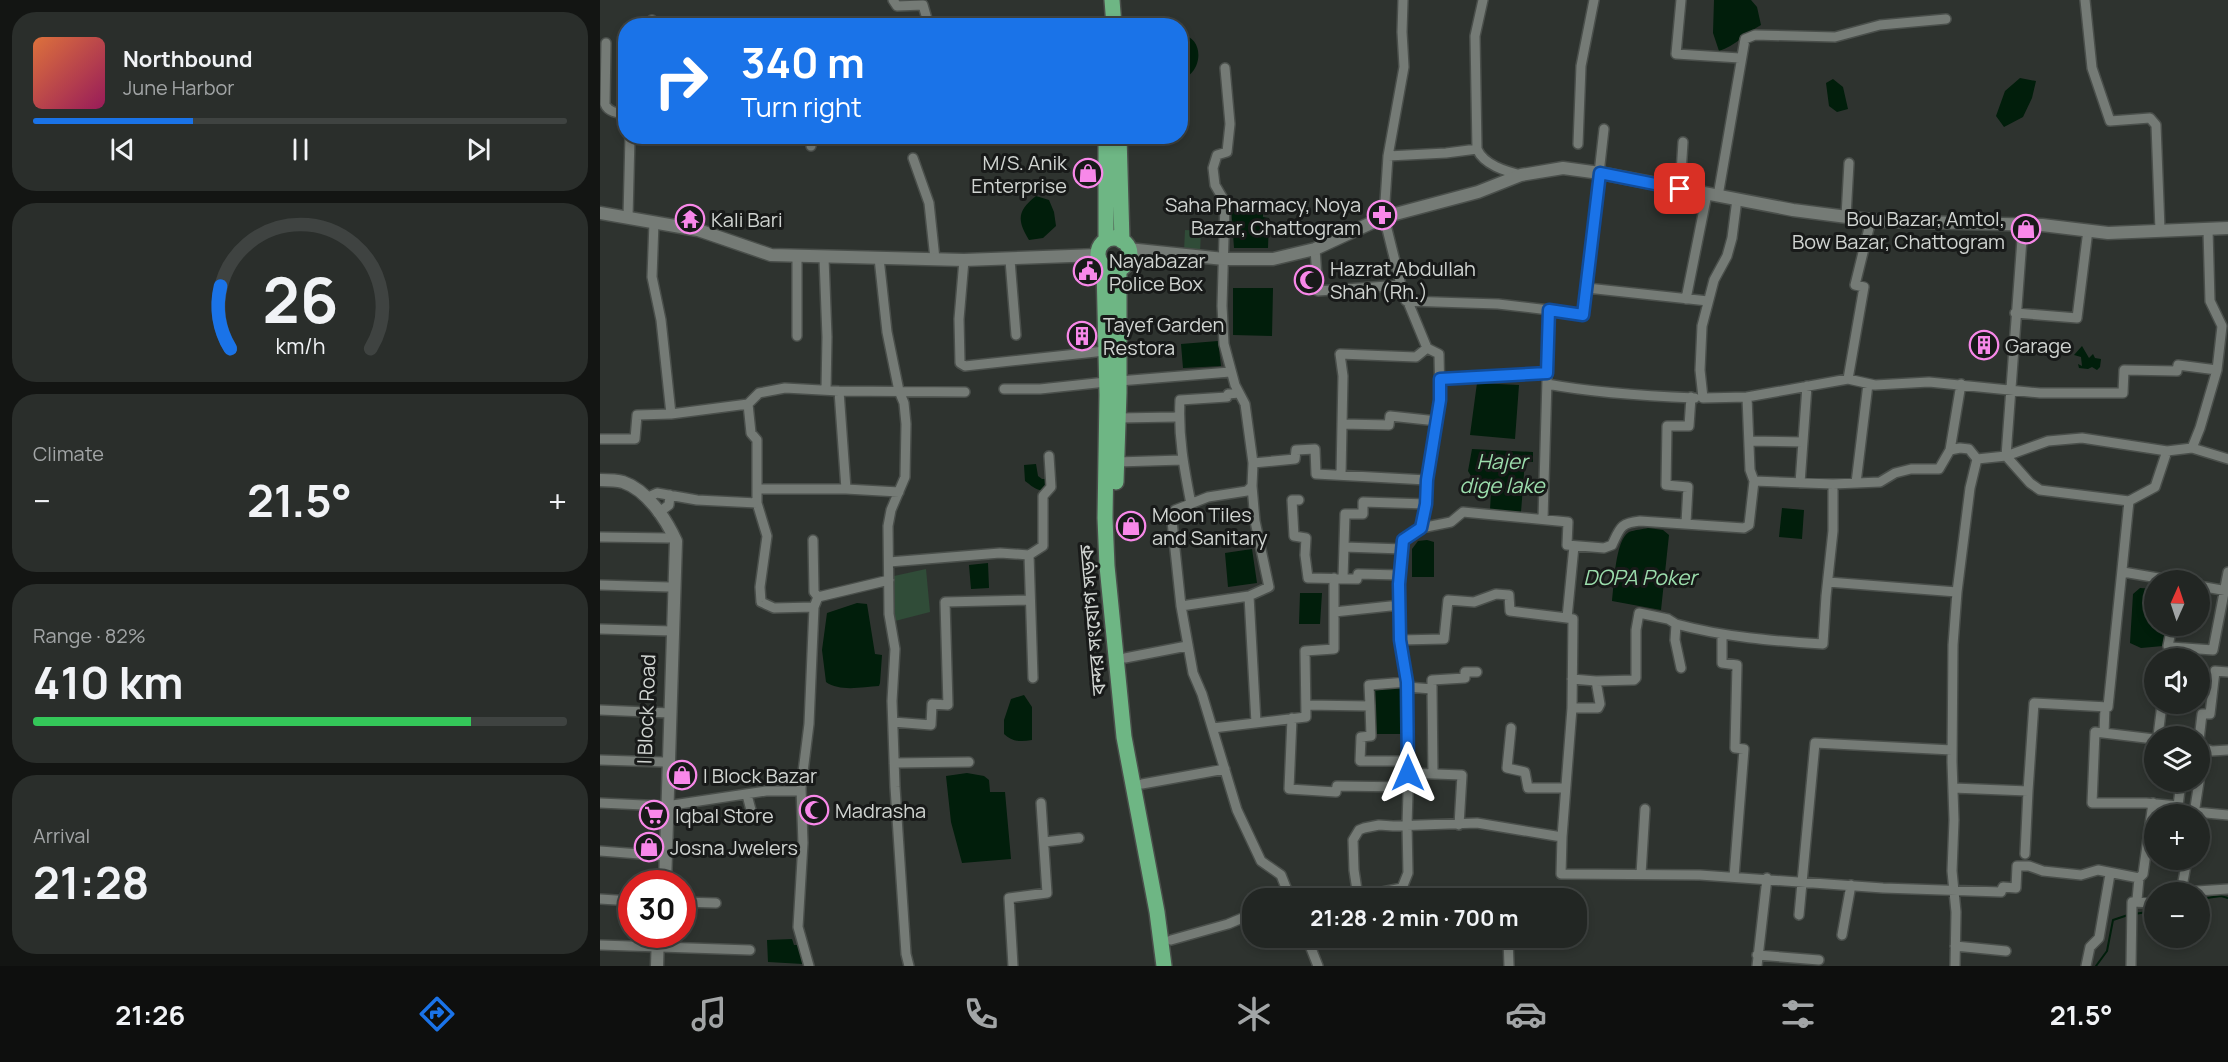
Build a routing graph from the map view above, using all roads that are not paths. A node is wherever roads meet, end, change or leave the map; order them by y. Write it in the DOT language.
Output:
graph roads {
  1 [pos="893,0"];
  2 [pos="1103,0"];
  3 [pos="1112,0"];
  4 [pos="1403,0"];
  5 [pos="1483,0"];
  6 [pos="1594,0"];
  7 [pos="1681,0"];
  8 [pos="2085,0"];
  9 [pos="928,18"];
  10 [pos="1104,18"];
  11 [pos="1113,18"];
  12 [pos="1946,19"];
  13 [pos="606,43"];
  14 [pos="1740,58"];
  15 [pos="1225,68"];
  16 [pos="618,112"];
  17 [pos="1604,129"];
  18 [pos="1683,142"];
  19 [pos="630,144"];
  20 [pos="1106,144"];
  21 [pos="1119,144"];
  22 [pos="1578,144"];
  23 [pos="1477,148"];
  24 [pos="1388,156"];
  25 [pos="912,159"];
  26 [pos="1850,163"];
  27 [pos="1600,173"];
  28 [pos="1521,175"];
  29 [pos="1680,189"];
  30 [pos="1713,195"];
  31 [pos="1737,200"];
  32 [pos="600,213"];
  33 [pos="1846,216"];
  34 [pos="628,217"];
  35 [pos="1384,217"];
  36 [pos="1871,220"];
  37 [pos="654,222"];
  38 [pos="2022,225"];
  39 [pos="2228,228"];
  40 [pos="2088,230"];
  41 [pos="2160,230"];
  42 [pos="2208,230"];
  43 [pos="1106,240"];
  44 [pos="1125,245"];
  45 [pos="1315,249"];
  46 [pos="797,257"];
  47 [pos="824,258"];
  48 [pos="879,258"];
  49 [pos="935,259"];
  50 [pos="1224,259"];
  51 [pos="964,260"];
  52 [pos="1010,260"];
  53 [pos="1107,264"];
  54 [pos="1401,285"];
  55 [pos="1587,288"];
  56 [pos="1686,299"];
  57 [pos="1406,301"];
  58 [pos="1708,301"];
  59 [pos="1549,310"];
  60 [pos="2015,313"];
  61 [pos="1016,334"];
  62 [pos="797,336"];
  63 [pos="2224,339"];
  64 [pos="1427,348"];
  65 [pos="1105,351"];
  66 [pos="1230,372"];
  67 [pos="2217,372"];
  68 [pos="1547,373"];
  69 [pos="2228,375"];
  70 [pos="1440,379"];
  71 [pos="1848,379"];
  72 [pos="1113,382"];
  73 [pos="1547,384"];
  74 [pos="1868,384"];
  75 [pos="1961,384"];
  76 [pos="1807,386"];
  77 [pos="1004,389"];
  78 [pos="2011,389"];
  79 [pos="826,390"];
  80 [pos="839,391"];
  81 [pos="899,391"];
  82 [pos="965,392"];
  83 [pos="1239,393"];
  84 [pos="1691,397"];
  85 [pos="1748,397"];
  86 [pos="1703,398"];
  87 [pos="748,404"];
  88 [pos="671,414"];
  89 [pos="1178,416"];
  90 [pos="1119,418"];
  91 [pos="1437,421"];
  92 [pos="1342,424"];
  93 [pos="600,440"];
  94 [pos="1749,441"];
  95 [pos="1803,442"];
  96 [pos="2192,448"];
  97 [pos="1950,450"];
  98 [pos="2167,451"];
  99 [pos="1049,456"];
  100 [pos="2006,456"];
  101 [pos="1977,459"];
  102 [pos="2228,459"];
  103 [pos="1182,460"];
  104 [pos="1117,462"];
  105 [pos="1253,462"];
  106 [pos="1341,475"];
  107 [pos="600,480"];
  108 [pos="1427,480"];
  109 [pos="1754,482"];
  110 [pos="1800,483"];
  111 [pos="1856,483"];
  112 [pos="1833,484"];
  113 [pos="600,486"];
  114 [pos="1252,486"];
  115 [pos="757,489"];
  116 [pos="846,489"];
  117 [pos="899,492"];
  118 [pos="670,495"];
  119 [pos="646,498"];
  120 [pos="1299,500"];
  121 [pos="2130,501"];
  122 [pos="757,503"];
  123 [pos="1191,504"];
  124 [pos="1426,504"];
  125 [pos="658,513"];
  126 [pos="1543,519"];
  127 [pos="1686,523"];
  128 [pos="1421,528"];
  129 [pos="600,537"];
  130 [pos="671,538"];
  131 [pos="813,540"];
  132 [pos="1574,546"];
  133 [pos="1344,547"];
  134 [pos="1403,549"];
  135 [pos="1029,555"];
  136 [pos="889,562"];
  137 [pos="2123,572"];
  138 [pos="2228,572"];
  139 [pos="1400,575"];
  140 [pos="2144,576"];
  141 [pos="1339,578"];
  142 [pos="889,580"];
  143 [pos="1827,582"];
  144 [pos="600,585"];
  145 [pos="669,587"];
  146 [pos="2210,588"];
  147 [pos="2226,591"];
  148 [pos="1957,592"];
  149 [pos="1249,596"];
  150 [pos="818,597"];
  151 [pos="1030,600"];
  152 [pos="1400,605"];
  153 [pos="1181,606"];
  154 [pos="814,607"];
  155 [pos="1334,612"];
  156 [pos="1567,618"];
  157 [pos="1676,624"];
  158 [pos="2223,628"];
  159 [pos="600,629"];
  160 [pos="670,631"];
  161 [pos="1722,634"];
  162 [pos="2170,636"];
  163 [pos="1400,640"];
  164 [pos="1188,646"];
  165 [pos="2171,647"];
  166 [pos="1125,658"];
  167 [pos="1681,668"];
  168 [pos="1477,672"];
  169 [pos="2228,672"];
  170 [pos="1033,678"];
  171 [pos="1572,679"];
  172 [pos="1596,681"];
  173 [pos="1407,685"];
  174 [pos="1432,689"];
  175 [pos="1306,705"];
  176 [pos="1370,706"];
  177 [pos="2105,707"];
  178 [pos="1572,708"];
  179 [pos="600,710"];
  180 [pos="668,713"];
  181 [pos="1292,718"];
  182 [pos="893,722"];
  183 [pos="1256,723"];
  184 [pos="2201,726"];
  185 [pos="1213,728"];
  186 [pos="1510,728"];
  187 [pos="2104,733"];
  188 [pos="2144,738"];
  189 [pos="1952,750"];
  190 [pos="2210,750"];
  191 [pos="2228,750"];
  192 [pos="600,760"];
  193 [pos="1409,761"];
  194 [pos="664,762"];
  195 [pos="969,762"];
  196 [pos="894,763"];
  197 [pos="1225,769"];
  198 [pos="1408,773"];
  199 [pos="1433,774"];
  200 [pos="1142,784"];
  201 [pos="1408,788"];
  202 [pos="1565,788"];
  203 [pos="1953,788"];
  204 [pos="801,791"];
  205 [pos="2028,791"];
  206 [pos="2180,792"];
  207 [pos="747,795"];
  208 [pos="600,803"];
  209 [pos="1041,803"];
  210 [pos="2153,803"];
  211 [pos="664,806"];
  212 [pos="1645,809"];
  213 [pos="751,810"];
  214 [pos="2210,814"];
  215 [pos="2228,815"];
  216 [pos="1407,825"];
  217 [pos="1459,825"];
  218 [pos="1562,837"];
  219 [pos="1079,838"];
  220 [pos="1044,842"];
  221 [pos="600,851"];
  222 [pos="2025,854"];
  223 [pos="664,856"];
  224 [pos="663,870"];
  225 [pos="1641,874"];
  226 [pos="2110,874"];
  227 [pos="1734,877"];
  228 [pos="1767,878"];
  229 [pos="2139,878"];
  230 [pos="1803,881"];
  231 [pos="1851,885"];
  232 [pos="1286,888"];
  233 [pos="1356,888"];
  234 [pos="1402,888"];
  235 [pos="2228,889"];
  236 [pos="2210,890"];
  237 [pos="1954,891"];
  238 [pos="600,899"];
  239 [pos="618,900"];
  240 [pos="2137,900"];
  241 [pos="2144,901"];
  242 [pos="696,902"];
  243 [pos="716,903"];
  244 [pos="1799,915"];
  245 [pos="1242,918"];
  246 [pos="1842,935"];
  247 [pos="1171,940"];
  248 [pos="618,944"];
  249 [pos="600,945"];
  250 [pos="696,946"];
  251 [pos="1955,946"];
  252 [pos="659,948"];
  253 [pos="660,948"];
  254 [pos="1311,948"];
  255 [pos="1508,948"];
  256 [pos="750,950"];
  257 [pos="2006,951"];
  258 [pos="1757,955"];
  259 [pos="1819,960"];
  260 [pos="657,966"];
  261 [pos="662,966"];
  262 [pos="809,966"];
  263 [pos="909,966"];
  264 [pos="1013,966"];
  265 [pos="1164,966"];
  266 [pos="1174,966"];
  267 [pos="1318,966"];
  268 [pos="1509,966"];
  269 [pos="1757,966"];
  270 [pos="1955,966"];
  271 [pos="2086,966"];
  272 [pos="2131,966"];
  1 -- 9 [label="street"];
  2 -- 10 [label="highway"];
  3 -- 11 [label="highway"];
  4 -- 24 [label="street"];
  5 -- 23 [label="street"];
  6 -- 22 [label="street"];
  7 -- 14 [label="street"];
  8 -- 41 [label="street"];
  12 -- 14 [label="street"];
  13 -- 16 [label="street"];
  14 -- 30 [label="street"];
  15 -- 50 [label="street"];
  17 -- 27 [label="street"];
  18 -- 29 [label="street"];
  19 -- 34 [label="street"];
  20 -- 43 [label="highway"];
  21 -- 44 [label="highway"];
  23 -- 24 [label="street"];
  23 -- 28 [label="street"];
  24 -- 35 [label="street"];
  25 -- 49 [label="street"];
  26 -- 33 [label="street"];
  27 -- 28 [label="street"];
  27 -- 29 [label="street"];
  27 -- 55 [label="street"];
  28 -- 35 [label="street"];
  29 -- 30 [label="street"];
  30 -- 31 [label="street"];
  30 -- 56 [label="street"];
  31 -- 33 [label="street"];
  31 -- 58 [label="street"];
  32 -- 34 [label="street"];
  33 -- 36 [label="street"];
  34 -- 37 [label="street"];
  35 -- 45 [label="street"];
  35 -- 54 [label="street"];
  36 -- 38 [label="street"];
  36 -- 71 [label="street"];
  37 -- 46 [label="street"];
  37 -- 88 [label="street"];
  38 -- 40 [label="street"];
  38 -- 60 [label="street"];
  39 -- 42 [label="street"];
  40 -- 41 [label="street"];
  40 -- 60 [label="street"];
  41 -- 42 [label="street"];
  42 -- 63 [label="street"];
  43 -- 44 [label="highway"];
  43 -- 53 [label="highway"];
  44 -- 50 [label="street"];
  44 -- 53 [label="highway"];
  45 -- 50 [label="street"];
  45 -- 54 [label="street"];
  46 -- 47 [label="street"];
  46 -- 62 [label="street"];
  47 -- 48 [label="street"];
  47 -- 79 [label="street"];
  48 -- 49 [label="street"];
  48 -- 81 [label="street"];
  49 -- 51 [label="street"];
  50 -- 66 [label="street"];
  51 -- 52 [label="street"];
  51 -- 65 [label="street"];
  52 -- 53 [label="street"];
  52 -- 61 [label="street"];
  53 -- 65 [label="highway, বন্দর সংযোগ সড়ক"];
  53 -- 72 [label="highway, বন্দর সংযোগ সড়ক"];
  54 -- 57 [label="street"];
  55 -- 56 [label="street"];
  55 -- 59 [label="street"];
  56 -- 58 [label="street"];
  57 -- 59 [label="street"];
  57 -- 64 [label="street"];
  58 -- 86 [label="street"];
  59 -- 68 [label="street"];
  60 -- 78 [label="street"];
  63 -- 67 [label="street"];
  64 -- 70 [label="street"];
  64 -- 92 [label="street"];
  65 -- 72 [label="highway, বন্দর সংযোগ সড়ক"];
  66 -- 72 [label="street"];
  66 -- 83 [label="street"];
  67 -- 69 [label="street"];
  67 -- 78 [label="street"];
  67 -- 96 [label="street"];
  68 -- 70 [label="street"];
  68 -- 73 [label="street"];
  70 -- 91 [label="street"];
  71 -- 74 [label="street"];
  71 -- 76 [label="street"];
  72 -- 77 [label="street"];
  72 -- 90 [label="highway, বন্দর সংযোগ সড়ক"];
  72 -- 265 [label="highway, বন্দর সংযোগ সড়ক"];
  73 -- 84 [label="street"];
  73 -- 126 [label="street"];
  74 -- 75 [label="street"];
  74 -- 111 [label="street"];
  75 -- 78 [label="street"];
  75 -- 97 [label="street"];
  76 -- 85 [label="street"];
  76 -- 95 [label="street"];
  78 -- 100 [label="street"];
  79 -- 80 [label="street"];
  79 -- 87 [label="street"];
  80 -- 81 [label="street"];
  80 -- 116 [label="street"];
  81 -- 82 [label="street"];
  81 -- 117 [label="street"];
  83 -- 89 [label="street"];
  83 -- 105 [label="street"];
  84 -- 86 [label="street"];
  84 -- 127 [label="street"];
  85 -- 86 [label="street"];
  85 -- 94 [label="street"];
  87 -- 88 [label="street"];
  87 -- 115 [label="street"];
  88 -- 93 [label="street"];
  89 -- 90 [label="street"];
  89 -- 103 [label="street"];
  90 -- 104 [label="highway, বন্দর সংযোগ সড়ক"];
  91 -- 92 [label="street"];
  91 -- 108 [label="street"];
  92 -- 106 [label="street"];
  94 -- 95 [label="street"];
  94 -- 109 [label="street"];
  95 -- 110 [label="street"];
  96 -- 98 [label="street"];
  96 -- 102 [label="street"];
  97 -- 101 [label="street"];
  97 -- 111 [label="street"];
  98 -- 100 [label="street"];
  98 -- 121 [label="street"];
  99 -- 135 [label="street"];
  100 -- 101 [label="street"];
  100 -- 121 [label="street"];
  101 -- 148 [label="street"];
  103 -- 104 [label="street"];
  103 -- 123 [label="street"];
  104 -- 166 [label="highway, বন্দর সংযোগ সড়ক"];
  105 -- 106 [label="street"];
  105 -- 114 [label="street"];
  106 -- 108 [label="street"];
  107 -- 119 [label="street"];
  108 -- 124 [label="street"];
  109 -- 110 [label="street"];
  109 -- 127 [label="street"];
  110 -- 112 [label="street"];
  111 -- 112 [label="street"];
  112 -- 143 [label="street"];
  113 -- 130 [label="street"];
  114 -- 123 [label="street"];
  114 -- 149 [label="street"];
  115 -- 116 [label="street"];
  115 -- 122 [label="street"];
  116 -- 117 [label="street"];
  117 -- 136 [label="street"];
  118 -- 119 [label="street"];
  118 -- 122 [label="street"];
  118 -- 125 [label="street"];
  119 -- 125 [label="street"];
  120 -- 141 [label="street"];
  121 -- 137 [label="street"];
  122 -- 154 [label="street"];
  123 -- 153 [label="street"];
  124 -- 128 [label="street"];
  124 -- 133 [label="street"];
  125 -- 130 [label="street"];
  126 -- 128 [label="street"];
  126 -- 132 [label="street"];
  127 -- 132 [label="street"];
  128 -- 134 [label="street"];
  129 -- 130 [label="street"];
  130 -- 145 [label="street, I Block Road"];
  130 -- 160 [label="street, I Block Road"];
  131 -- 150 [label="street"];
  132 -- 156 [label="street"];
  133 -- 134 [label="street"];
  133 -- 141 [label="street"];
  134 -- 139 [label="street"];
  135 -- 136 [label="street"];
  135 -- 151 [label="street"];
  136 -- 142 [label="street"];
  137 -- 140 [label="street"];
  137 -- 177 [label="street"];
  138 -- 147 [label="street"];
  139 -- 141 [label="street"];
  139 -- 152 [label="street"];
  141 -- 155 [label="street"];
  142 -- 150 [label="street"];
  142 -- 182 [label="street"];
  143 -- 148 [label="street"];
  143 -- 161 [label="street"];
  144 -- 145 [label="street"];
  145 -- 160 [label="street, I Block Road"];
  146 -- 147 [label="street"];
  147 -- 158 [label="street"];
  148 -- 189 [label="street"];
  149 -- 153 [label="street"];
  149 -- 183 [label="street"];
  150 -- 154 [label="street"];
  151 -- 170 [label="street"];
  151 -- 182 [label="street"];
  152 -- 155 [label="street"];
  152 -- 163 [label="street"];
  153 -- 164 [label="street"];
  154 -- 204 [label="street"];
  155 -- 175 [label="street"];
  156 -- 163 [label="street"];
  156 -- 171 [label="street"];
  157 -- 161 [label="street"];
  157 -- 167 [label="street"];
  157 -- 172 [label="street"];
  158 -- 165 [label="street"];
  159 -- 160 [label="street"];
  160 -- 180 [label="street, I Block Road"];
  161 -- 227 [label="street"];
  162 -- 165 [label="street"];
  163 -- 173 [label="street"];
  164 -- 166 [label="street"];
  164 -- 185 [label="street"];
  166 -- 200 [label="highway, বন্দর সংযোগ সড়ক"];
  168 -- 174 [label="street"];
  169 -- 184 [label="street"];
  171 -- 172 [label="street"];
  171 -- 178 [label="street"];
  172 -- 178 [label="street"];
  173 -- 174 [label="street"];
  173 -- 176 [label="street"];
  173 -- 193 [label="street"];
  174 -- 199 [label="street"];
  175 -- 176 [label="street"];
  175 -- 181 [label="street"];
  176 -- 193 [label="street"];
  177 -- 187 [label="street"];
  177 -- 205 [label="street"];
  178 -- 202 [label="street"];
  179 -- 180 [label="street"];
  180 -- 194 [label="street, I Block Road"];
  180 -- 211 [label="street, I Block Road"];
  181 -- 183 [label="street"];
  181 -- 201 [label="street"];
  182 -- 196 [label="street"];
  183 -- 185 [label="street"];
  185 -- 197 [label="street"];
  186 -- 202 [label="street"];
  187 -- 188 [label="street"];
  187 -- 210 [label="street"];
  189 -- 203 [label="street"];
  189 -- 230 [label="street"];
  190 -- 191 [label="street"];
  192 -- 194 [label="street"];
  193 -- 198 [label="street"];
  194 -- 211 [label="street, I Block Road"];
  195 -- 196 [label="street"];
  196 -- 263 [label="street"];
  197 -- 200 [label="street"];
  197 -- 232 [label="street"];
  198 -- 199 [label="street"];
  198 -- 201 [label="street"];
  199 -- 217 [label="street"];
  200 -- 247 [label="highway, বন্দর সংযোগ সড়ক"];
  201 -- 216 [label="street"];
  202 -- 218 [label="street"];
  203 -- 205 [label="street"];
  203 -- 237 [label="street"];
  204 -- 207 [label="street"];
  204 -- 262 [label="street"];
  205 -- 222 [label="street"];
  206 -- 210 [label="street"];
  207 -- 211 [label="street"];
  207 -- 213 [label="street"];
  208 -- 211 [label="street"];
  209 -- 220 [label="street"];
  210 -- 229 [label="street"];
  211 -- 223 [label="street, I Block Road"];
  212 -- 225 [label="street"];
  214 -- 215 [label="street"];
  216 -- 217 [label="street"];
  216 -- 233 [label="street"];
  216 -- 234 [label="street"];
  217 -- 218 [label="street"];
  218 -- 225 [label="street"];
  219 -- 220 [label="street"];
  220 -- 264 [label="street"];
  221 -- 223 [label="street"];
  223 -- 224 [label="street, I Block Road"];
  225 -- 227 [label="street"];
  226 -- 229 [label="street"];
  226 -- 237 [label="street"];
  226 -- 271 [label="street"];
  227 -- 228 [label="street"];
  228 -- 230 [label="street"];
  228 -- 258 [label="street"];
  229 -- 240 [label="street"];
  230 -- 231 [label="street"];
  230 -- 244 [label="street"];
  231 -- 237 [label="street"];
  231 -- 246 [label="street"];
  235 -- 236 [label="street"];
  237 -- 251 [label="street"];
  238 -- 239 [label="street"];
  240 -- 241 [label="street"];
  240 -- 272 [label="street"];
  242 -- 243 [label="street"];
  245 -- 247 [label="street"];
  247 -- 266 [label="highway, বন্দর সংযোগ সড়ক"];
  248 -- 249 [label="street"];
  250 -- 256 [label="street"];
  251 -- 257 [label="street"];
  251 -- 270 [label="street"];
  252 -- 260 [label="street"];
  253 -- 261 [label="street"];
  254 -- 267 [label="street"];
  255 -- 268 [label="street"];
  258 -- 259 [label="street"];
  258 -- 269 [label="street"];
}
